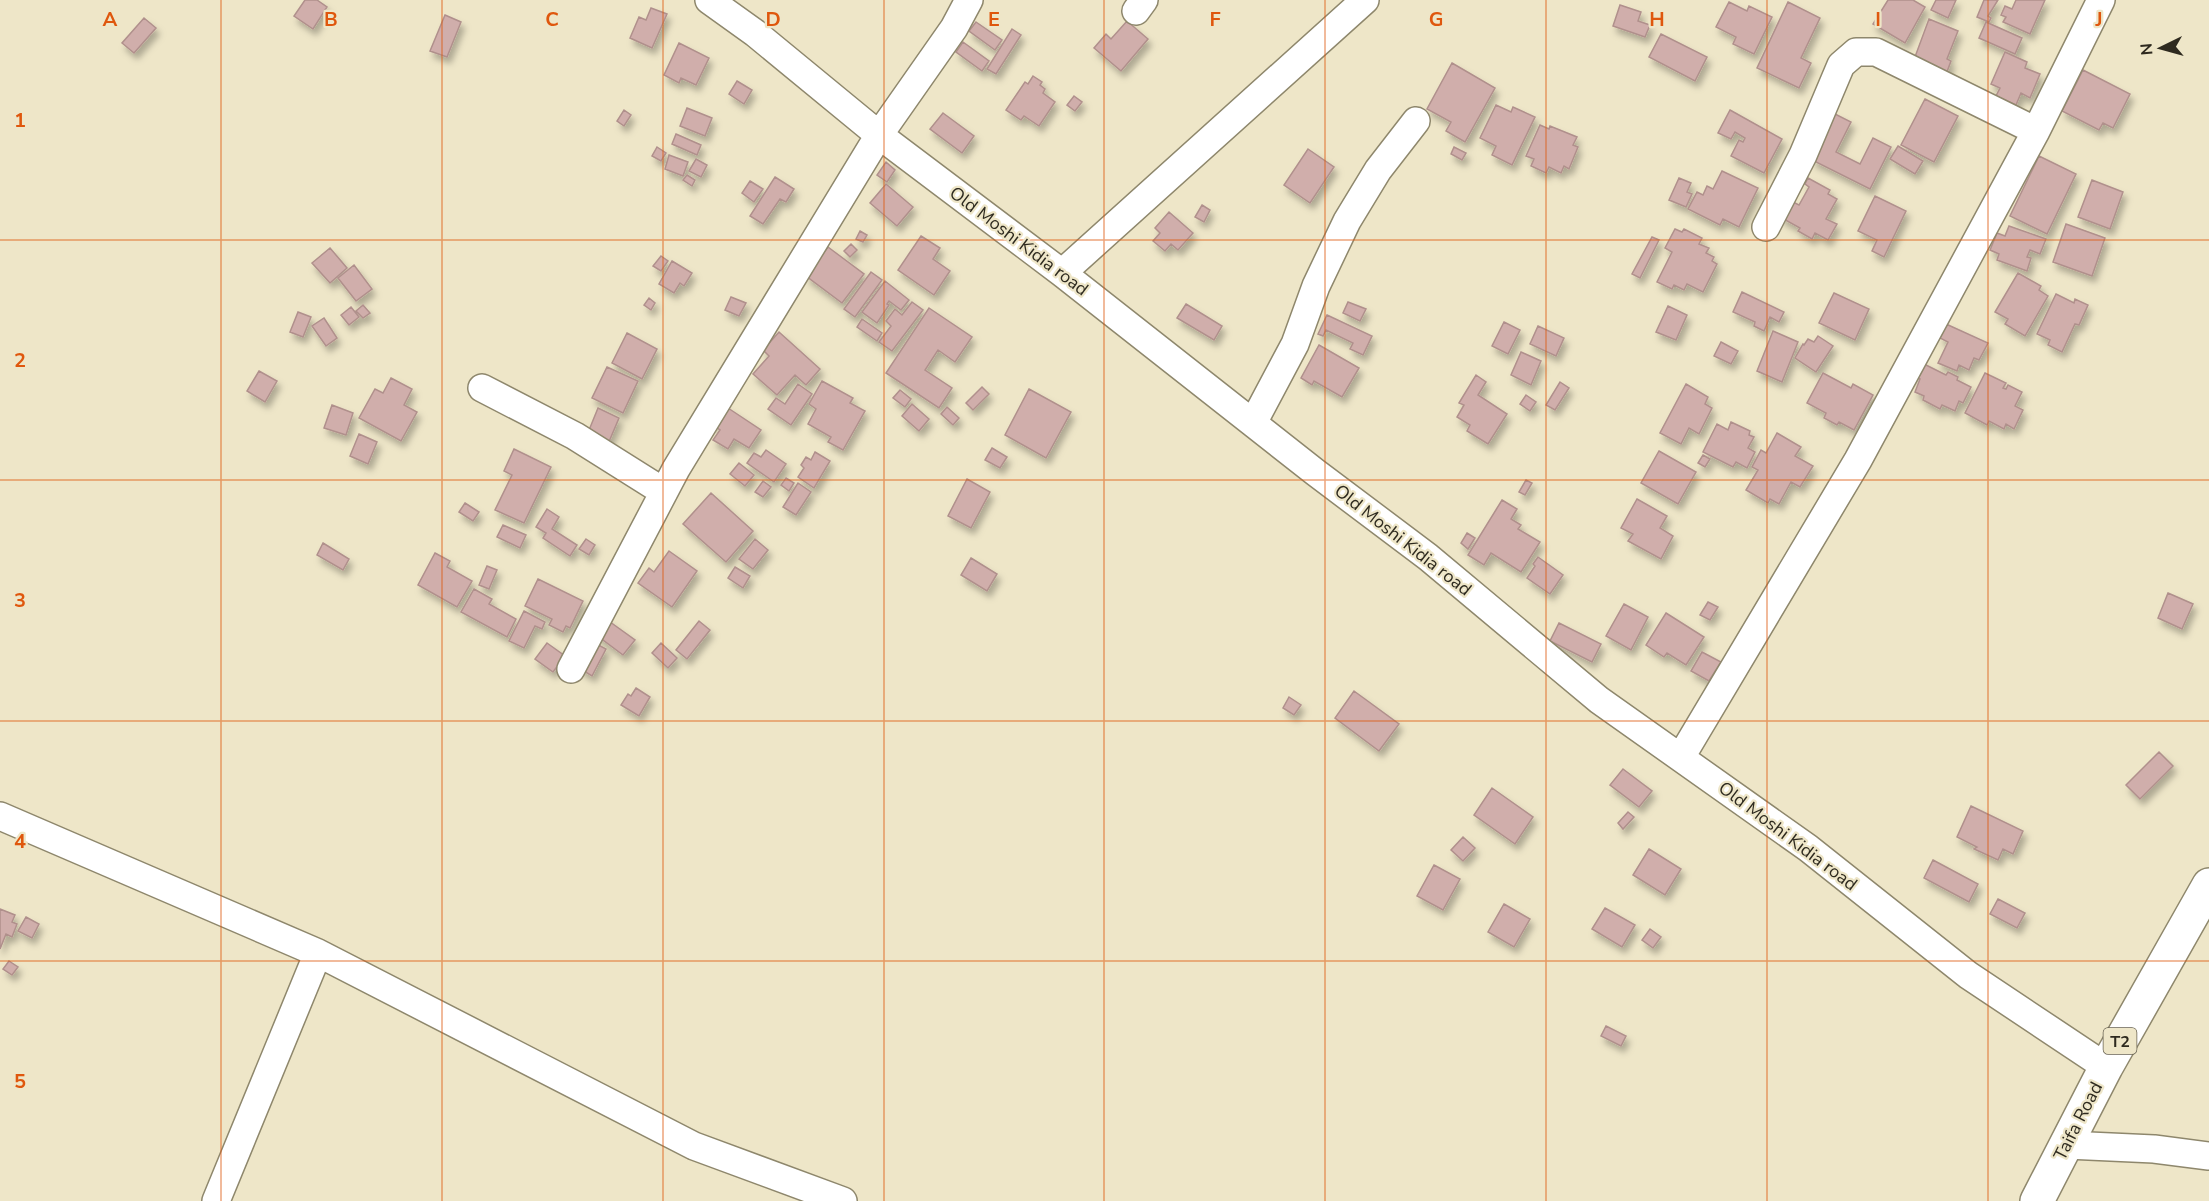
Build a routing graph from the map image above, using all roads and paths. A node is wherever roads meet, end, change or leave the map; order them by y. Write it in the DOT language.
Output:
graph roads {
  1 [pos="709,0"];
  2 [pos="969,0"];
  3 [pos="1365,0"];
  4 [pos="2101,0"];
  5 [pos="1416,121"];
  6 [pos="2036,131"];
  7 [pos="879,135"];
  8 [pos="1766,227"];
  9 [pos="1062,273"];
  10 [pos="482,388"];
  11 [pos="1253,423"];
  12 [pos="664,492"];
  13 [pos="571,669"];
  14 [pos="1681,757"];
  15 [pos="0,816"];
  16 [pos="2209,885"];
  17 [pos="318,953"];
  18 [pos="2106,1067"];
  19 [pos="2067,1145"];
  20 [pos="2209,1156"];
  21 [pos="216,1201"];
  22 [pos="843,1201"];
  23 [pos="2037,1201"];
  1 -- 7 [label="street, Old Moshi Kidia road"];
  2 -- 7 [label="street"];
  3 -- 9 [label="street"];
  4 -- 6 [label="street"];
  5 -- 11 [label="street"];
  6 -- 8 [label="street"];
  6 -- 14 [label="street"];
  7 -- 9 [label="street, Old Moshi Kidia road"];
  7 -- 12 [label="street"];
  9 -- 11 [label="street, Old Moshi Kidia road"];
  10 -- 12 [label="street"];
  11 -- 14 [label="street, Old Moshi Kidia road"];
  12 -- 13 [label="street"];
  14 -- 18 [label="street, Old Moshi Kidia road"];
  15 -- 17 [label="street"];
  16 -- 18 [label="highway, Taifa Road / T2"];
  17 -- 21 [label="street"];
  17 -- 22 [label="street"];
  18 -- 19 [label="highway, Taifa Road / T2"];
  19 -- 20 [label="street"];
  19 -- 23 [label="highway, Taifa Road / T2"];
}
